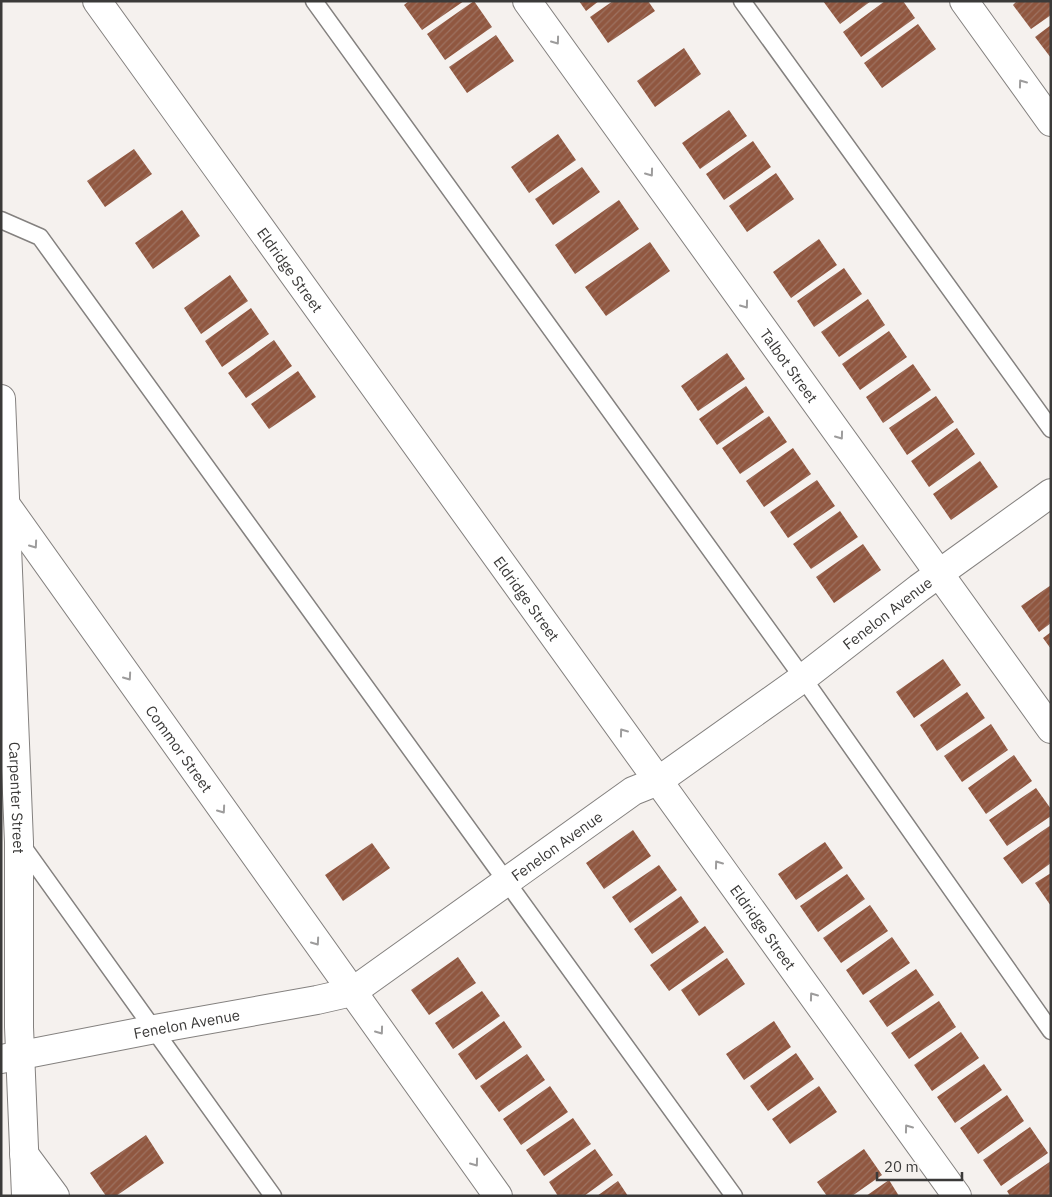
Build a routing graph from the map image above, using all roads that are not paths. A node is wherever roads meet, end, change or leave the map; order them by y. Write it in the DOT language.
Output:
graph roads {
  1 [pos="96,1"];
  2 [pos="314,1"];
  3 [pos="527,1"];
  4 [pos="742,1"];
  5 [pos="964,1"];
  6 [pos="1051,122"];
  7 [pos="1,220"];
  8 [pos="1,398"];
  9 [pos="1051,429"];
  10 [pos="2,440"];
  11 [pos="1051,493"];
  12 [pos="6,505"];
  13 [pos="939,574"];
  14 [pos="803,678"];
  15 [pos="1051,729"];
  16 [pos="658,781"];
  17 [pos="19,842"];
  18 [pos="505,882"];
  19 [pos="352,992"];
  20 [pos="155,1029"];
  21 [pos="1051,1031"];
  22 [pos="11,1058"];
  23 [pos="24,1154"];
  24 [pos="26,1196"];
  25 [pos="55,1196"];
  26 [pos="274,1196"];
  27 [pos="498,1196"];
  28 [pos="734,1196"];
  29 [pos="957,1196"];
  16 -- 1 [label="street, Eldridge Street, one-way"];
  2 -- 14 [label="lane"];
  3 -- 13 [label="street, Talbot Street, one-way"];
  4 -- 9 [label="lane"];
  6 -- 5 [label="street, one-way"];
  7 -- 18 [label="lane"];
  8 -- 10 [label="street, Carpenter Street"];
  10 -- 12 [label="street, Carpenter Street"];
  11 -- 13 [label="street, Fenelon Avenue"];
  12 -- 17 [label="street, Carpenter Street"];
  12 -- 19 [label="street, Commor Street, one-way"];
  13 -- 14 [label="street, Fenelon Avenue"];
  13 -- 15 [label="street, Talbot Street"];
  14 -- 16 [label="street, Fenelon Avenue"];
  14 -- 21 [label="lane"];
  16 -- 18 [label="street, Fenelon Avenue"];
  29 -- 16 [label="street, Eldridge Street, one-way"];
  17 -- 20 [label="lane"];
  17 -- 22 [label="street, Carpenter Street"];
  18 -- 19 [label="street, Fenelon Avenue"];
  18 -- 28 [label="lane"];
  19 -- 20 [label="street, Fenelon Avenue"];
  19 -- 27 [label="street, Commor Street, one-way"];
  20 -- 22 [label="street, Fenelon Avenue"];
  20 -- 26 [label="lane"];
  22 -- 23 [label="street, Carpenter Street"];
  23 -- 24 [label="street, Carpenter Street"];
  23 -- 25 [label="street"];
}
